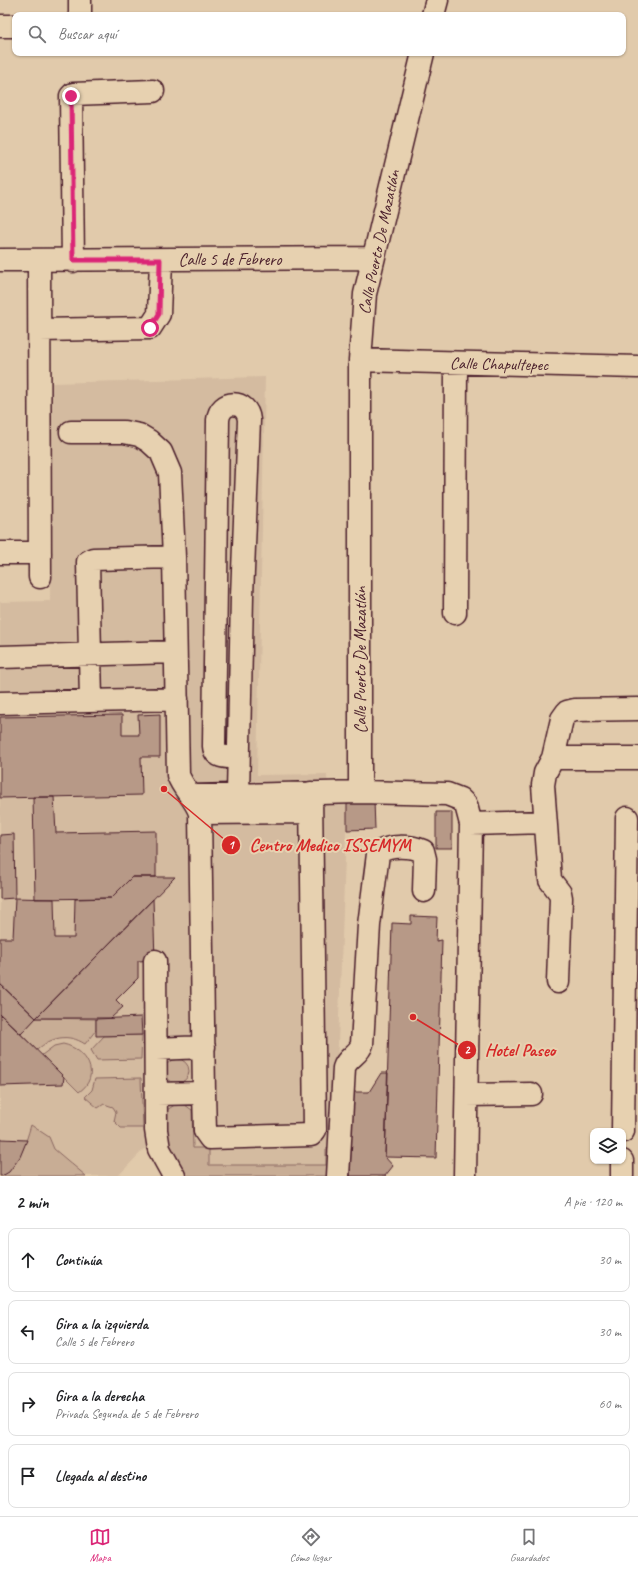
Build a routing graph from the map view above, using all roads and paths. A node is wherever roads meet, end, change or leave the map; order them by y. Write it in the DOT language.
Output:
graph roads {
  1 [pos="80,0"];
  2 [pos="437,0"];
  3 [pos="80,12"];
  4 [pos="434,12"];
  5 [pos="0,26"];
  6 [pos="12,26"];
  7 [pos="422,56"];
  8 [pos="154,91"];
  9 [pos="373,258"];
  10 [pos="0,260"];
  11 [pos="40,260"];
  12 [pos="73,260"];
  13 [pos="160,260"];
  14 [pos="40,330"];
  15 [pos="360,360"];
  16 [pos="456,363"];
  17 [pos="638,367"];
  18 [pos="71,432"];
  19 [pos="40,552"];
  20 [pos="0,553"];
  21 [pos="174,557"];
  22 [pos="40,577"];
  23 [pos="455,613"];
  24 [pos="175,652"];
  25 [pos="89,654"];
  26 [pos="0,657"];
  27 [pos="177,699"];
  28 [pos="91,700"];
  29 [pos="0,703"];
  30 [pos="638,709"];
  31 [pos="238,757"];
  32 [pos="553,758"];
  33 [pos="638,758"];
  34 [pos="360,792"];
  35 [pos="238,795"];
  36 [pos="311,803"];
  37 [pos="196,804"];
  38 [pos="627,818"];
  39 [pos="545,822"];
  40 [pos="471,824"];
  41 [pos="424,891"];
  42 [pos="155,961"];
  43 [pos="558,982"];
  44 [pos="140,986"];
  45 [pos="155,1009"];
  46 [pos="204,1047"];
  47 [pos="156,1049"];
  48 [pos="204,1093"];
  49 [pos="156,1094"];
  50 [pos="532,1094"];
  51 [pos="467,1095"];
  52 [pos="623,1128"];
  53 [pos="156,1130"];
  54 [pos="622,1164"];
  55 [pos="155,1176"];
  56 [pos="174,1176"];
  57 [pos="338,1176"];
  58 [pos="465,1176"];
  59 [pos="622,1176"];
  1 -- 3 [label="street"];
  2 -- 4 [label="street"];
  5 -- 6 [label="street"];
  7 -- 9 [label="street, Calle Puerto De Mazatlán"];
  8 -- 12 [label="street"];
  9 -- 13 [label="street, Calle 5 de Febrero"];
  9 -- 15 [label="street, Calle Puerto De Mazatlán"];
  10 -- 11 [label="street, Calle 5 de Febrero"];
  11 -- 12 [label="street, Calle 5 de Febrero"];
  11 -- 14 [label="street"];
  12 -- 13 [label="street, Calle 5 de Febrero"];
  13 -- 14 [label="street"];
  14 -- 19 [label="street"];
  15 -- 16 [label="street, Calle Chapultepec"];
  15 -- 34 [label="street, Calle Puerto De Mazatlán"];
  16 -- 17 [label="street, Calle Chapultepec"];
  16 -- 23 [label="street"];
  18 -- 21 [label="street"];
  19 -- 20 [label="street"];
  19 -- 22 [label="street"];
  21 -- 24 [label="street"];
  21 -- 25 [label="street"];
  24 -- 25 [label="street"];
  24 -- 27 [label="street"];
  25 -- 26 [label="street"];
  25 -- 28 [label="street"];
  27 -- 28 [label="street"];
  27 -- 37 [label="street"];
  28 -- 29 [label="street"];
  30 -- 32 [label="street"];
  31 -- 31 [label="street"];
  31 -- 35 [label="street"];
  32 -- 33 [label="street"];
  32 -- 39 [label="street"];
  34 -- 36 [label="street"];
  34 -- 40 [label="street"];
  35 -- 36 [label="street"];
  35 -- 37 [label="street"];
  36 -- 37 [label="street"];
  36 -- 48 [label="street"];
  37 -- 46 [label="street"];
  38 -- 52 [label="street"];
  39 -- 40 [label="street"];
  39 -- 43 [label="street"];
  40 -- 51 [label="street"];
  41 -- 57 [label="street"];
  42 -- 45 [label="street"];
  44 -- 45 [label="street"];
  45 -- 47 [label="street"];
  46 -- 47 [label="street"];
  46 -- 48 [label="street"];
  47 -- 49 [label="street"];
  48 -- 49 [label="street"];
  49 -- 53 [label="street"];
  50 -- 51 [label="street"];
  51 -- 58 [label="street"];
  53 -- 55 [label="street"];
  53 -- 56 [label="street"];
  54 -- 59 [label="street"];
}
